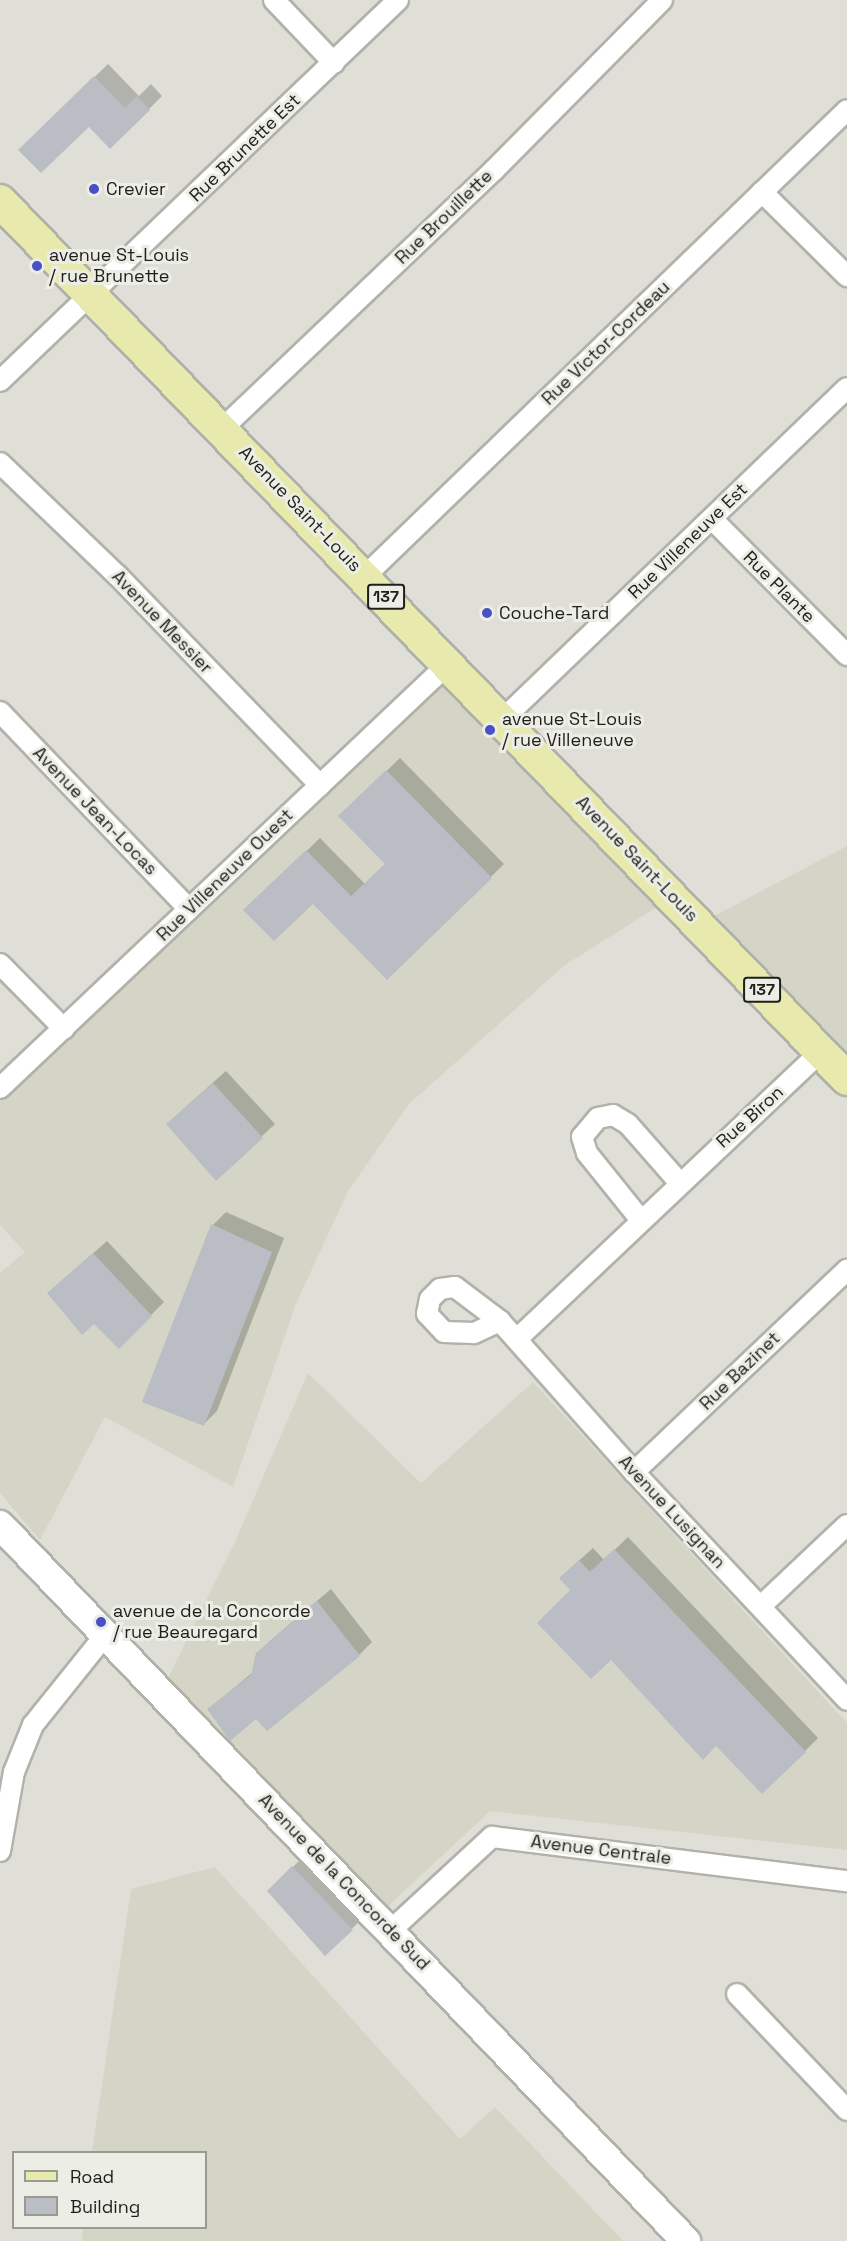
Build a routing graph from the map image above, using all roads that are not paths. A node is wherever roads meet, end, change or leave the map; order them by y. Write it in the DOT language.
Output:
graph roads {
  1 [pos="274,0"];
  2 [pos="398,0"];
  3 [pos="662,0"];
  4 [pos="334,63"];
  5 [pos="847,110"];
  6 [pos="762,192"];
  7 [pos="0,201"];
  8 [pos="847,276"];
  9 [pos="92,296"];
  10 [pos="0,381"];
  11 [pos="847,388"];
  12 [pos="222,429"];
  13 [pos="0,463"];
  14 [pos="712,519"];
  15 [pos="365,576"];
  16 [pos="847,655"];
  17 [pos="449,663"];
  18 [pos="0,712"];
  19 [pos="503,719"];
  20 [pos="320,784"];
  21 [pos="189,909"];
  22 [pos="0,964"];
  23 [pos="64,1029"];
  24 [pos="821,1052"];
  25 [pos="847,1079"];
  26 [pos="0,1088"];
  27 [pos="679,1182"];
  28 [pos="640,1219"];
  29 [pos="847,1270"];
  30 [pos="500,1321"];
  31 [pos="517,1339"];
  32 [pos="634,1472"];
  33 [pos="0,1525"];
  34 [pos="847,1525"];
  35 [pos="761,1606"];
  36 [pos="106,1634"];
  37 [pos="847,1700"];
  38 [pos="0,1851"];
  39 [pos="847,1881"];
  40 [pos="390,1931"];
  41 [pos="737,1994"];
  42 [pos="846,2107"];
  43 [pos="686,2241"];
  1 -- 4 [label="street"];
  2 -- 4 [label="street, Rue Brunette Est"];
  3 -- 12 [label="street, Rue Brouillette"];
  4 -- 9 [label="street, Rue Brunette Est"];
  5 -- 6 [label="street, Rue Victor-Cordeau"];
  6 -- 8 [label="street"];
  6 -- 15 [label="street, Rue Victor-Cordeau"];
  7 -- 9 [label="main road, Avenue Saint-Louis / 137"];
  9 -- 10 [label="street, Rue Brunette Est"];
  9 -- 12 [label="main road, Avenue Saint-Louis / 137"];
  11 -- 14 [label="street, Rue Villeneuve Est"];
  12 -- 15 [label="main road, Avenue Saint-Louis / 137"];
  13 -- 20 [label="street, Avenue Messier"];
  14 -- 16 [label="street, Rue Plante"];
  14 -- 19 [label="street, Rue Villeneuve Est"];
  15 -- 17 [label="main road, Avenue Saint-Louis / 137"];
  17 -- 19 [label="main road, Avenue Saint-Louis / 137"];
  17 -- 20 [label="street, Rue Villeneuve Ouest"];
  18 -- 21 [label="street, Avenue Jean-Locas"];
  19 -- 24 [label="main road, Avenue Saint-Louis / 137"];
  20 -- 21 [label="street, Rue Villeneuve Ouest"];
  21 -- 23 [label="street, Rue Villeneuve Ouest"];
  22 -- 23 [label="street"];
  23 -- 26 [label="street, Rue Villeneuve Ouest"];
  24 -- 25 [label="main road, Avenue Saint-Louis / 137"];
  24 -- 27 [label="street, Rue Biron"];
  27 -- 28 [label="street, Rue Biron"];
  27 -- 28 [label="street"];
  28 -- 31 [label="street, Rue Biron"];
  29 -- 32 [label="street, Rue Bazinet"];
  30 -- 31 [label="street, Avenue Lusignan"];
  31 -- 32 [label="street, Avenue Lusignan"];
  32 -- 35 [label="street, Avenue Lusignan"];
  33 -- 36 [label="street, Avenue de la Concorde Sud"];
  34 -- 35 [label="street"];
  35 -- 37 [label="street, Avenue Lusignan"];
  36 -- 38 [label="street"];
  36 -- 40 [label="street, Avenue de la Concorde Sud"];
  39 -- 40 [label="street, Avenue Centrale"];
  40 -- 43 [label="street, Avenue de la Concorde Sud"];
  41 -- 42 [label="street"];
}
